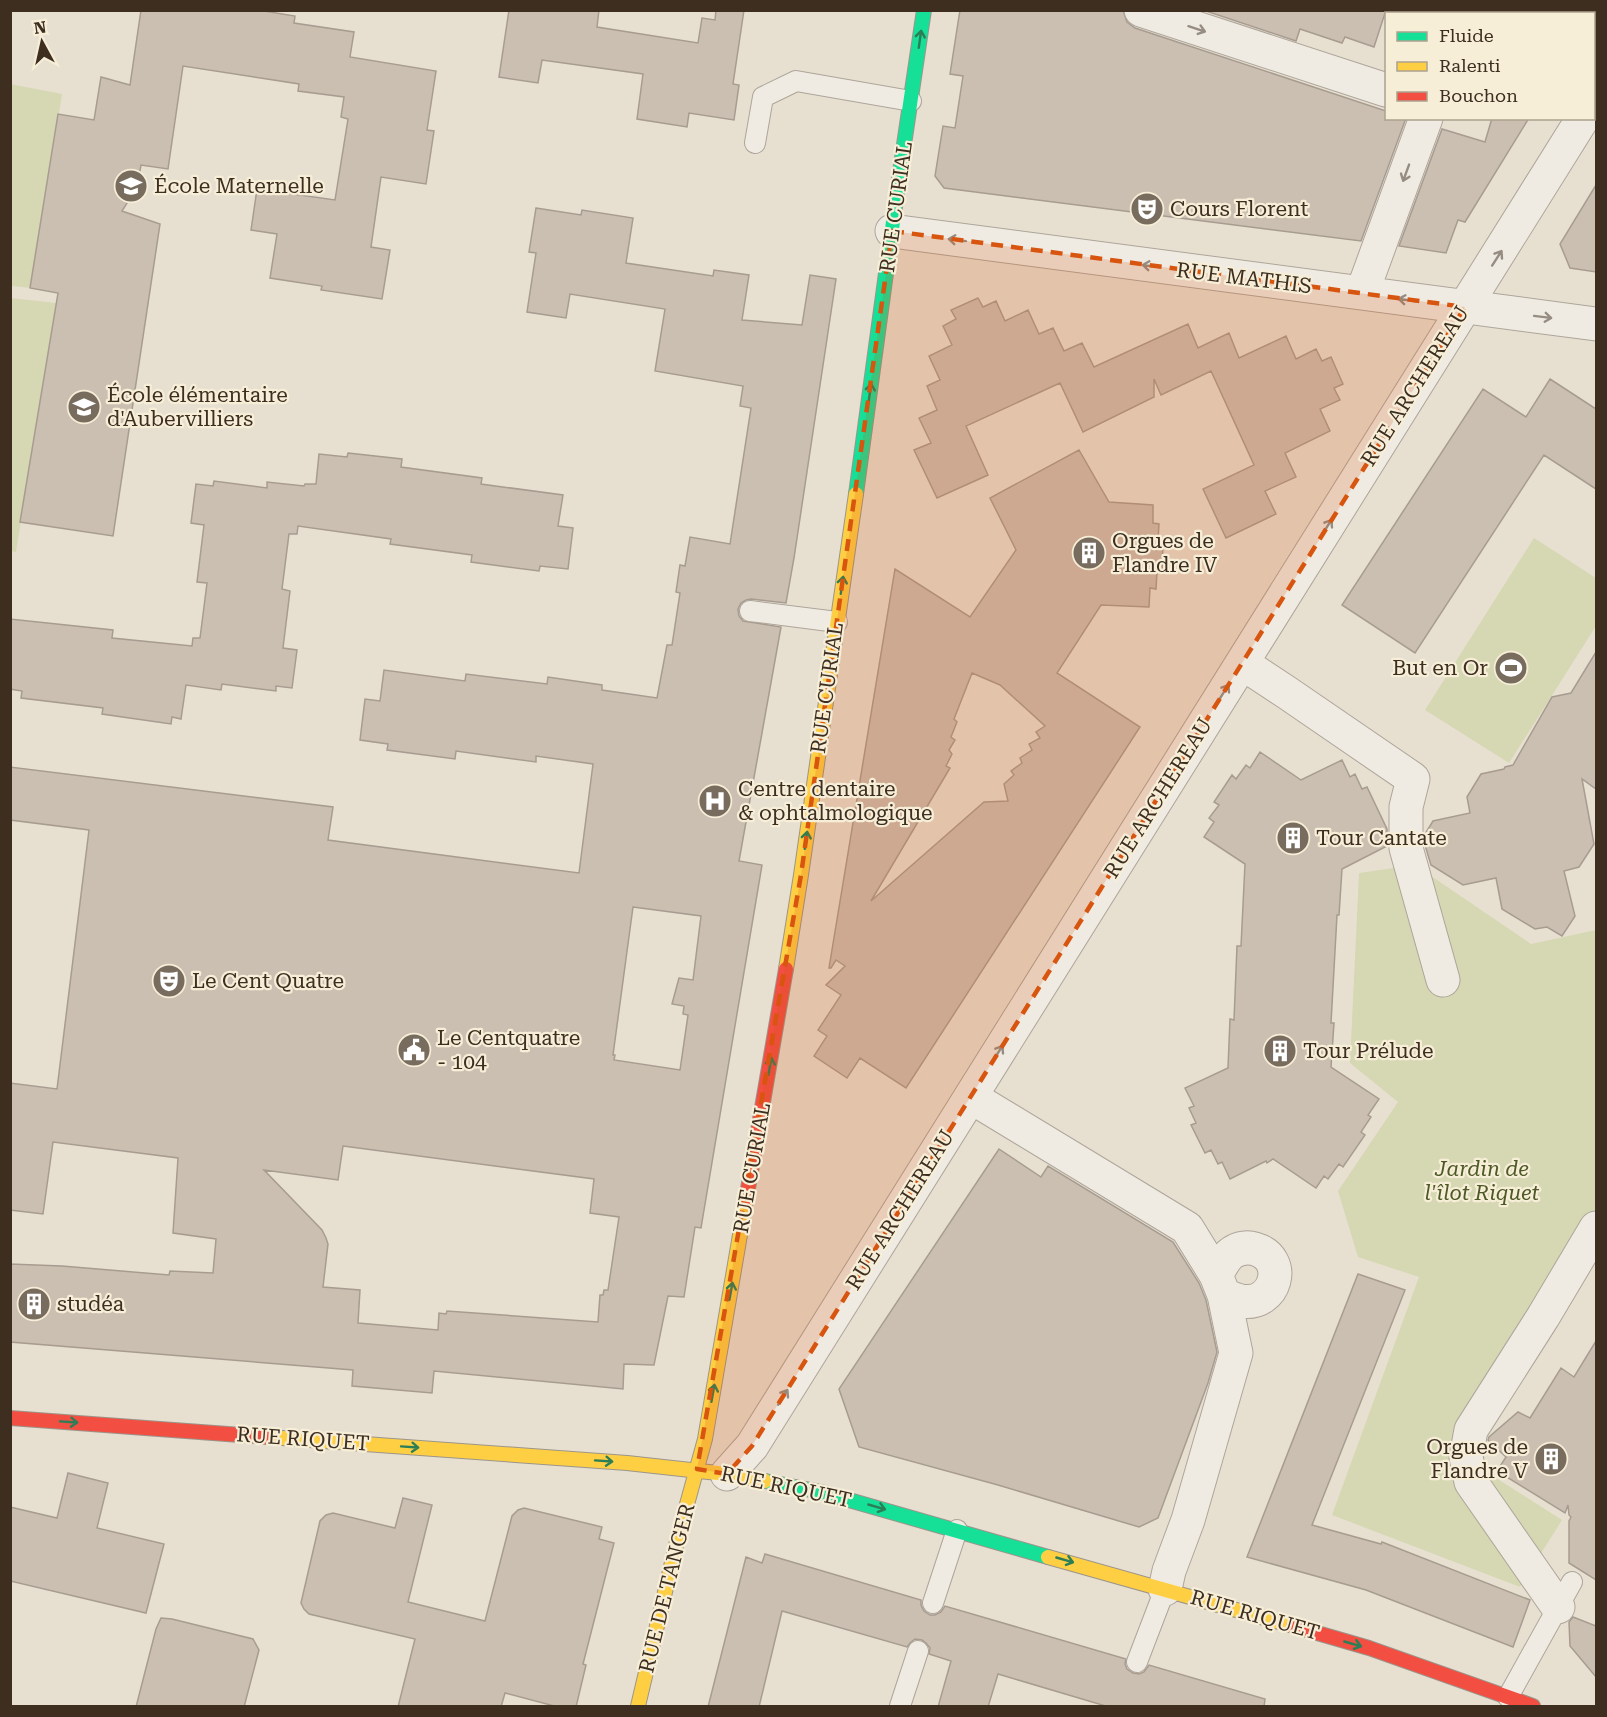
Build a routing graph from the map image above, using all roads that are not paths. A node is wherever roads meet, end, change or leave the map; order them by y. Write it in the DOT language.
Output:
graph roads {
  1 [pos="924,10"];
  2 [pos="1141,10"];
  3 [pos="1385,90"];
  4 [pos="911,101"];
  5 [pos="1425,120"];
  6 [pos="1582,120"];
  7 [pos="755,143"];
  8 [pos="892,231"];
  9 [pos="1362,293"];
  10 [pos="1465,307"];
  11 [pos="1596,324"];
  12 [pos="750,611"];
  13 [pos="837,622"];
  14 [pos="1242,663"];
  15 [pos="1443,980"];
  16 [pos="971,1097"];
  17 [pos="1596,1228"];
  18 [pos="10,1418"];
  19 [pos="712,1471"];
  20 [pos="957,1530"];
  21 [pos="1165,1589"];
  22 [pos="1565,1595"];
  23 [pos="933,1603"];
  24 [pos="918,1651"];
  25 [pos="1137,1662"];
  26 [pos="1518,1703"];
  27 [pos="638,1707"];
  28 [pos="900,1707"];
  4 -- 1 [label="street, RUE CURIAL, one-way"];
  2 -- 3 [label="street, one-way"];
  4 -- 7 [label="lane"];
  4 -- 8 [label="street, RUE CURIAL"];
  5 -- 9 [label="street, one-way"];
  10 -- 6 [label="street, RUE ARCHEREAU, one-way"];
  9 -- 8 [label="street, RUE MATHIS, one-way"];
  13 -- 8 [label="street, RUE CURIAL, one-way"];
  10 -- 9 [label="street, RUE MATHIS, one-way"];
  10 -- 11 [label="street, RUE MATHIS, one-way"];
  14 -- 10 [label="street, RUE ARCHEREAU, one-way"];
  12 -- 13 [label="lane"];
  19 -- 13 [label="street, RUE CURIAL, one-way"];
  14 -- 15 [label="street"];
  16 -- 14 [label="street, RUE ARCHEREAU, one-way"];
  19 -- 16 [label="street, RUE ARCHEREAU, one-way"];
  16 -- 21 [label="street"];
  17 -- 22 [label="street"];
  18 -- 19 [label="street, RUE RIQUET, one-way"];
  19 -- 20 [label="street, RUE RIQUET, one-way"];
  19 -- 27 [label="street, RUE DE TANGER"];
  20 -- 21 [label="street, RUE RIQUET, one-way"];
  20 -- 23 [label="lane"];
  21 -- 25 [label="lane"];
  21 -- 26 [label="street, RUE RIQUET, one-way"];
  22 -- 26 [label="lane"];
  24 -- 28 [label="lane"];
}
